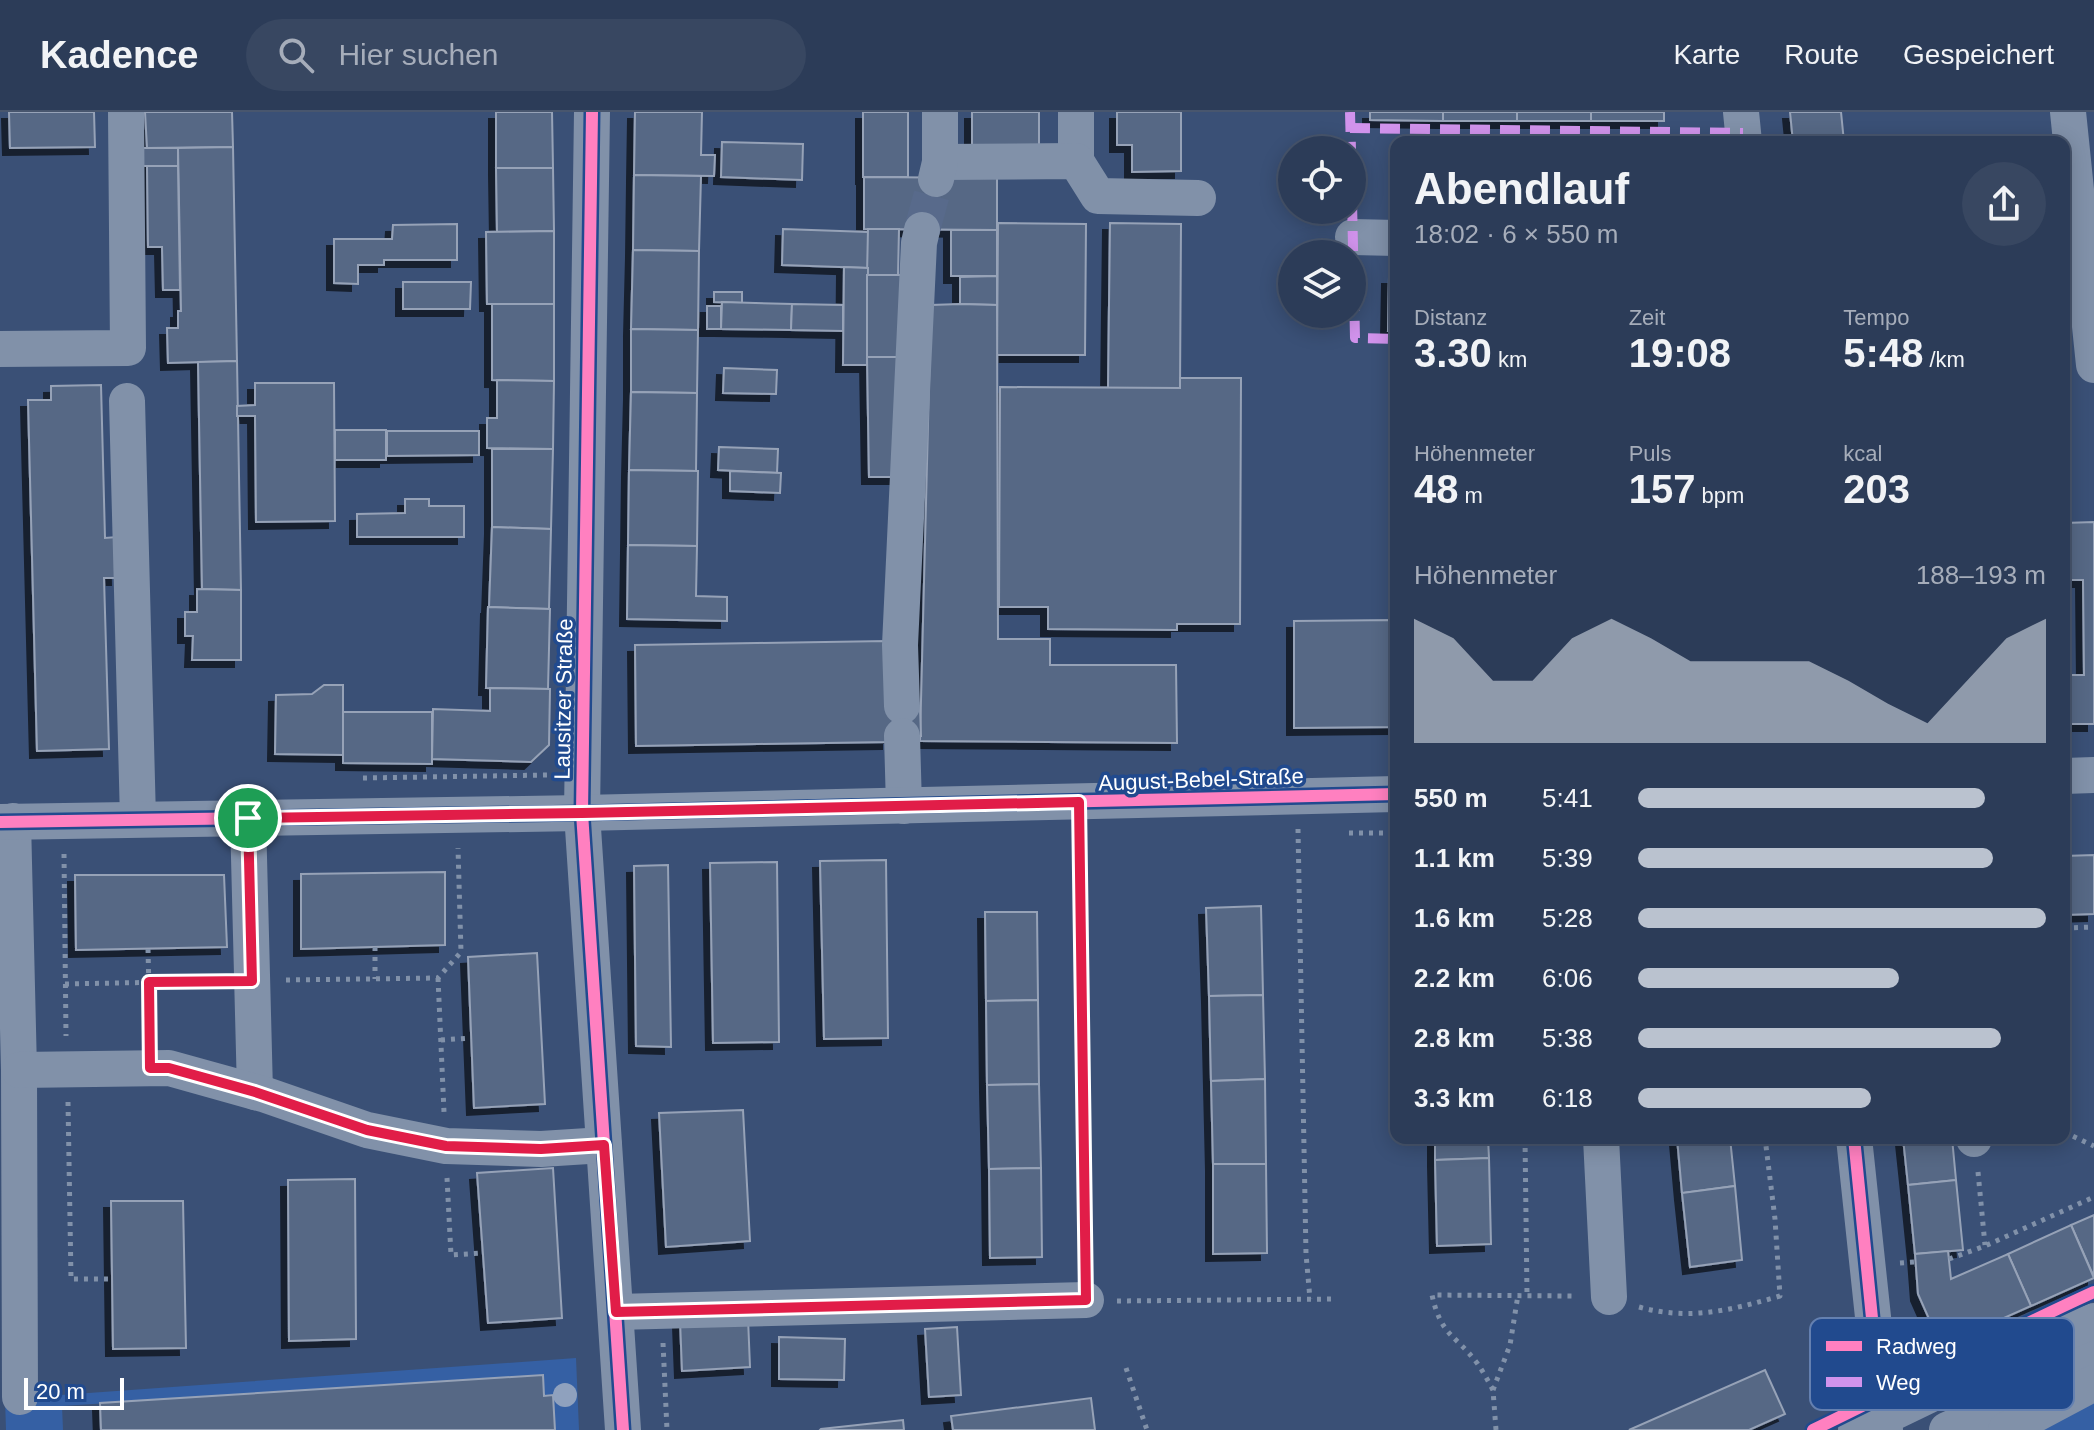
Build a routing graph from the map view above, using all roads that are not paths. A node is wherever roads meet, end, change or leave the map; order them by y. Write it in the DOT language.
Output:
graph roads {
  1 [pos="126,112"];
  2 [pos="592,112"];
  3 [pos="940,112"];
  4 [pos="1076,112"];
  5 [pos="1741,112"];
  6 [pos="2068,112"];
  7 [pos="1743,136"];
  8 [pos="1076,161"];
  9 [pos="1198,198"];
  10 [pos="922,230"];
  11 [pos="1353,237"];
  12 [pos="1390,238"];
  13 [pos="0,349"];
  14 [pos="2094,365"];
  15 [pos="127,401"];
  16 [pos="2094,775"];
  17 [pos="2070,776"];
  18 [pos="1390,794"];
  19 [pos="904,806"];
  20 [pos="582,813"];
  21 [pos="248,818"];
  22 [pos="138,819"];
  23 [pos="6,822"];
  24 [pos="19,1070"];
  25 [pos="255,1092"];
  26 [pos="1601,1144"];
  27 [pos="1855,1144"];
  28 [pos="604,1145"];
  29 [pos="1609,1297"];
  30 [pos="1086,1300"];
  31 [pos="616,1312"];
  32 [pos="1872,1318"];
  33 [pos="2094,1321"];
  34 [pos="2074,1329"];
  35 [pos="2094,1346"];
  36 [pos="2074,1353"];
  37 [pos="2094,1366"];
  38 [pos="2074,1375"];
  39 [pos="2094,1383"];
  40 [pos="2074,1394"];
  41 [pos="20,1397"];
  42 [pos="1903,1410"];
  43 [pos="1914,1410"];
  44 [pos="1993,1410"];
  45 [pos="2043,1410"];
  46 [pos="1883,1421"];
  47 [pos="623,1430"];
  48 [pos="1947,1430"];
  49 [pos="2006,1430"];
  1 -- 13 [label="street"];
  2 -- 20 [label="street, Lausitzer Straße"];
  3 -- 8 [label="street"];
  4 -- 8 [label="street"];
  5 -- 7 [label="street"];
  6 -- 14 [label="street"];
  8 -- 9 [label="street"];
  10 -- 19 [label="street"];
  11 -- 12 [label="street"];
  15 -- 22 [label="street"];
  16 -- 17 [label="street"];
  18 -- 19 [label="street, August-Bebel-Straße"];
  19 -- 20 [label="street, August-Bebel-Straße"];
  20 -- 21 [label="street, August-Bebel-Straße"];
  20 -- 28 [label="street, Lausitzer Straße"];
  21 -- 22 [label="street, August-Bebel-Straße"];
  21 -- 25 [label="street"];
  22 -- 23 [label="street, August-Bebel-Straße"];
  23 -- 24 [label="street"];
  24 -- 25 [label="street"];
  24 -- 41 [label="street"];
  25 -- 28 [label="street"];
  26 -- 29 [label="street"];
  27 -- 32 [label="street"];
  28 -- 31 [label="street, Lausitzer Straße"];
  30 -- 31 [label="street"];
  31 -- 47 [label="street, Lausitzer Straße"];
  33 -- 34 [label="street"];
  35 -- 36 [label="street"];
  37 -- 38 [label="street"];
  39 -- 40 [label="street"];
  42 -- 46 [label="street"];
  43 -- 46 [label="street"];
  44 -- 48 [label="street"];
  45 -- 49 [label="street"];
}
